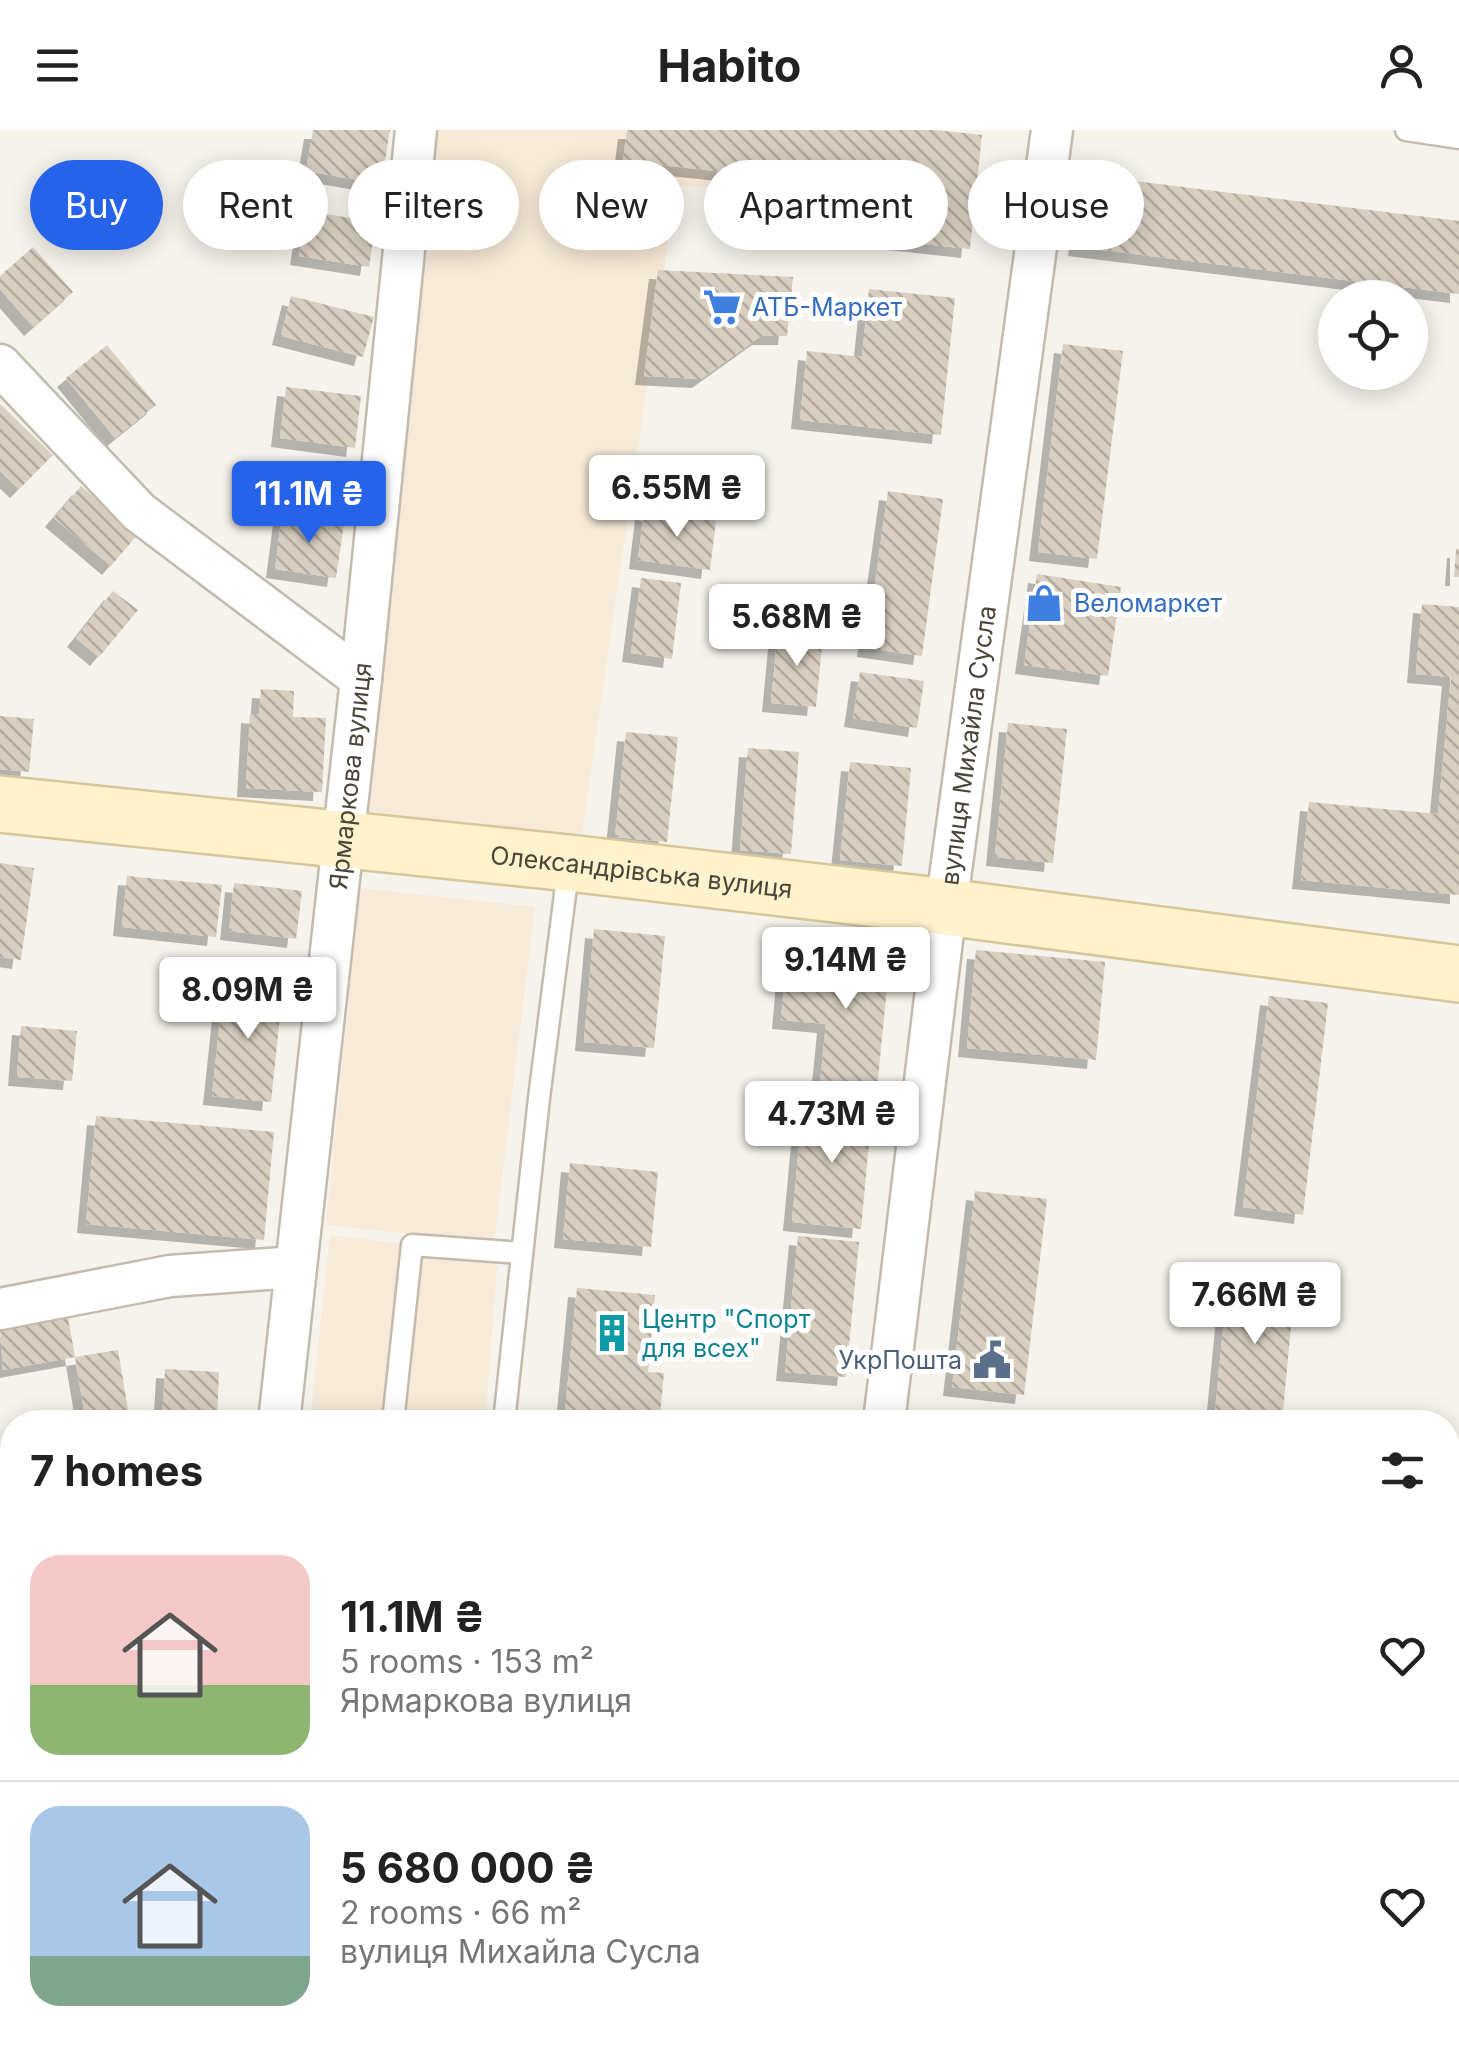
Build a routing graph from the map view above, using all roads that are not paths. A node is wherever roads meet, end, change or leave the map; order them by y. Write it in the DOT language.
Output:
graph roads {
  1 [pos="416,130"];
  2 [pos="1052,130"];
  3 [pos="1414,130"];
  4 [pos="1459,138"];
  5 [pos="0,366"];
  6 [pos="361,679"];
  7 [pos="0,804"];
  8 [pos="342,840"];
  9 [pos="569,864"];
  10 [pos="946,907"];
  11 [pos="1459,974"];
  12 [pos="522,1252"];
  13 [pos="296,1267"];
  14 [pos="0,1309"];
  15 [pos="280,1410"];
  16 [pos="394,1410"];
  17 [pos="505,1410"];
  18 [pos="885,1410"];
  1 -- 6 [label="street, Ярмаркова вулиця"];
  2 -- 10 [label="street, вулиця Михайла Сусла"];
  3 -- 4 [label="lane"];
  5 -- 6 [label="street"];
  6 -- 8 [label="street, Ярмаркова вулиця"];
  7 -- 8 [label="main road, Олександрівська вулиця"];
  8 -- 9 [label="main road, Олександрівська вулиця"];
  8 -- 13 [label="street, Ярмаркова вулиця"];
  9 -- 10 [label="main road, Олександрівська вулиця"];
  9 -- 12 [label="lane"];
  10 -- 11 [label="main road, Олександрівська вулиця"];
  10 -- 18 [label="street, вулиця Михайла Сусла"];
  12 -- 16 [label="lane"];
  12 -- 17 [label="lane"];
  13 -- 14 [label="street"];
  13 -- 15 [label="street, Ярмаркова вулиця"];
}
